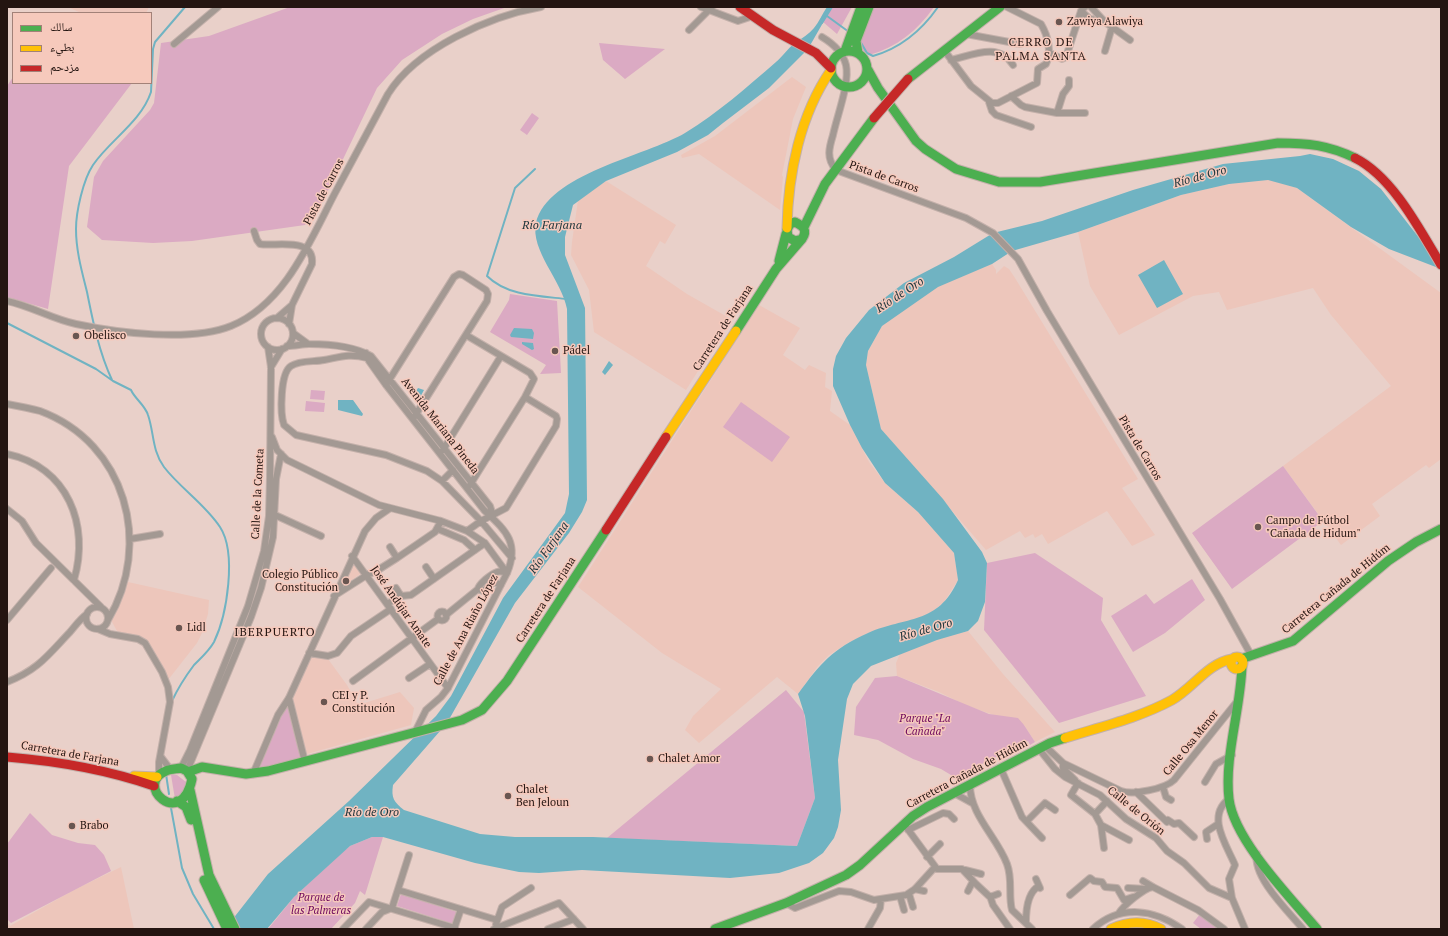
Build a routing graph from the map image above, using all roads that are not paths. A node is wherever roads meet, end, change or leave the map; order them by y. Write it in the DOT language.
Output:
graph roads {
  1 [pos="218,7"];
  2 [pos="541,7"];
  3 [pos="701,7"];
  4 [pos="740,7"];
  5 [pos="1000,7"];
  6 [pos="1007,7"];
  7 [pos="1091,7"];
  8 [pos="712,8"];
  9 [pos="865,8"];
  10 [pos="1083,9"];
  11 [pos="753,16"];
  12 [pos="1105,22"];
  13 [pos="1112,27"];
  14 [pos="689,30"];
  15 [pos="966,34"];
  16 [pos="822,37"];
  17 [pos="854,37"];
  18 [pos="1130,40"];
  19 [pos="174,44"];
  20 [pos="1020,44"];
  21 [pos="944,50"];
  22 [pos="1105,51"];
  23 [pos="858,52"];
  24 [pos="816,53"];
  25 [pos="841,53"];
  26 [pos="1050,53"];
  27 [pos="951,60"];
  28 [pos="1013,65"];
  29 [pos="831,69"];
  30 [pos="868,70"];
  31 [pos="1069,80"];
  32 [pos="840,84"];
  33 [pos="860,84"];
  34 [pos="820,87"];
  35 [pos="878,88"];
  36 [pos="1011,96"];
  37 [pos="989,102"];
  38 [pos="1057,113"];
  39 [pos="1085,113"];
  40 [pos="1031,127"];
  41 [pos="836,170"];
  42 [pos="790,199"];
  43 [pos="801,224"];
  44 [pos="254,231"];
  45 [pos="787,231"];
  46 [pos="802,239"];
  47 [pos="305,249"];
  48 [pos="1441,265"];
  49 [pos="776,269"];
  50 [pos="7,301"];
  51 [pos="292,305"];
  52 [pos="277,318"];
  53 [pos="289,324"];
  54 [pos="293,333"];
  55 [pos="466,335"];
  56 [pos="308,344"];
  57 [pos="268,347"];
  58 [pos="285,347"];
  59 [pos="366,355"];
  60 [pos="501,356"];
  61 [pos="271,367"];
  62 [pos="390,380"];
  63 [pos="386,385"];
  64 [pos="526,397"];
  65 [pos="7,404"];
  66 [pos="415,416"];
  67 [pos="270,432"];
  68 [pos="442,450"];
  69 [pos="7,454"];
  70 [pos="281,454"];
  71 [pos="270,455"];
  72 [pos="453,470"];
  73 [pos="442,481"];
  74 [pos="471,482"];
  75 [pos="467,488"];
  76 [pos="7,509"];
  77 [pos="389,509"];
  78 [pos="276,515"];
  79 [pos="493,516"];
  80 [pos="441,521"];
  81 [pos="481,521"];
  82 [pos="438,529"];
  83 [pos="1441,529"];
  84 [pos="467,532"];
  85 [pos="160,534"];
  86 [pos="321,536"];
  87 [pos="130,539"];
  88 [pos="484,543"];
  89 [pos="390,548"];
  90 [pos="475,550"];
  91 [pos="352,556"];
  92 [pos="398,558"];
  93 [pos="512,558"];
  94 [pos="426,567"];
  95 [pos="51,568"];
  96 [pos="507,573"];
  97 [pos="367,574"];
  98 [pos="434,579"];
  99 [pos="74,580"];
  100 [pos="501,585"];
  101 [pos="396,588"];
  102 [pos="478,589"];
  103 [pos="120,595"];
  104 [pos="334,596"];
  105 [pos="401,596"];
  106 [pos="389,607"];
  107 [pos="103,608"];
  108 [pos="87,614"];
  109 [pos="7,620"];
  110 [pos="108,622"];
  111 [pos="89,625"];
  112 [pos="74,627"];
  113 [pos="98,629"];
  114 [pos="116,635"];
  115 [pos="412,639"];
  116 [pos="309,653"];
  117 [pos="1251,655"];
  118 [pos="1236,663"];
  119 [pos="430,664"];
  120 [pos="409,678"];
  121 [pos="353,681"];
  122 [pos="7,682"];
  123 [pos="448,688"];
  124 [pos="1240,696"];
  125 [pos="289,698"];
  126 [pos="418,731"];
  127 [pos="1042,747"];
  128 [pos="1232,755"];
  129 [pos="7,757"];
  130 [pos="161,757"];
  131 [pos="305,762"];
  132 [pos="1063,763"];
  133 [pos="170,769"];
  134 [pos="1001,769"];
  135 [pos="187,772"];
  136 [pos="254,774"];
  137 [pos="158,776"];
  138 [pos="128,777"];
  139 [pos="1205,782"];
  140 [pos="1077,783"];
  141 [pos="970,785"];
  142 [pos="154,786"];
  143 [pos="1163,787"];
  144 [pos="190,790"];
  145 [pos="1136,792"];
  146 [pos="954,793"];
  147 [pos="1229,799"];
  148 [pos="1171,800"];
  149 [pos="177,801"];
  150 [pos="1107,801"];
  151 [pos="972,803"];
  152 [pos="1055,810"];
  153 [pos="1095,814"];
  154 [pos="954,819"];
  155 [pos="1027,820"];
  156 [pos="1218,824"];
  157 [pos="1101,825"];
  158 [pos="906,827"];
  159 [pos="1194,837"];
  160 [pos="1042,838"];
  161 [pos="1207,839"];
  162 [pos="1129,840"];
  163 [pos="940,844"];
  164 [pos="1104,848"];
  165 [pos="1257,854"];
  166 [pos="409,855"];
  167 [pos="928,857"];
  168 [pos="935,867"];
  169 [pos="965,870"];
  170 [pos="981,874"];
  171 [pos="1036,879"];
  172 [pos="973,881"];
  173 [pos="1143,881"];
  174 [pos="1153,887"];
  175 [pos="531,888"];
  176 [pos="1128,888"];
  177 [pos="915,889"];
  178 [pos="1146,889"];
  179 [pos="398,890"];
  180 [pos="924,891"];
  181 [pos="968,891"];
  182 [pos="909,894"];
  183 [pos="998,894"];
  184 [pos="1070,895"];
  185 [pos="1138,895"];
  186 [pos="900,896"];
  187 [pos="990,896"];
  188 [pos="1232,898"];
  189 [pos="881,899"];
  190 [pos="786,903"];
  191 [pos="913,907"];
  192 [pos="392,908"];
  193 [pos="461,909"];
  194 [pos="904,910"];
  195 [pos="223,913"];
  196 [pos="1119,913"];
  197 [pos="574,919"];
  198 [pos="497,920"];
  199 [pos="1026,922"];
  200 [pos="455,928"];
  201 [pos="227,929"];
  202 [pos="235,929"];
  203 [pos="343,929"];
  204 [pos="366,929"];
  205 [pos="494,929"];
  206 [pos="548,929"];
  207 [pos="583,929"];
  208 [pos="716,929"];
  209 [pos="868,929"];
  210 [pos="1010,929"];
  211 [pos="1032,929"];
  212 [pos="1093,929"];
  213 [pos="1112,929"];
  214 [pos="1161,929"];
  215 [pos="1182,929"];
  216 [pos="1224,929"];
  217 [pos="1245,929"];
  218 [pos="1304,929"];
  219 [pos="1317,929"];
  1 -- 19 [label="street"];
  2 -- 47 [label="street, Pista de Carros"];
  3 -- 8 [label="street"];
  4 -- 11 [label="main road"];
  5 -- 15 [label="main road"];
  6 -- 26 [label="street"];
  7 -- 12 [label="street"];
  8 -- 11 [label="street"];
  8 -- 14 [label="street"];
  9 -- 17 [label="main road"];
  10 -- 12 [label="street"];
  10 -- 26 [label="street"];
  11 -- 24 [label="main road"];
  12 -- 13 [label="street"];
  13 -- 18 [label="street"];
  13 -- 22 [label="street"];
  15 -- 20 [label="street"];
  15 -- 21 [label="main road"];
  16 -- 25 [label="street"];
  17 -- 23 [label="main road"];
  17 -- 25 [label="main road"];
  21 -- 27 [label="street"];
  21 -- 41 [label="main road, bridge"];
  23 -- 25 [label="main road"];
  23 -- 30 [label="main road"];
  24 -- 25 [label="main road"];
  24 -- 29 [label="main road"];
  25 -- 29 [label="main road, Carretera de Farjana"];
  25 -- 32 [label="street, Pista de Carros"];
  26 -- 36 [label="street"];
  27 -- 28 [label="street"];
  27 -- 37 [label="street"];
  29 -- 32 [label="main road"];
  29 -- 34 [label="main road, Carretera de Farjana"];
  30 -- 33 [label="main road"];
  30 -- 35 [label="main road"];
  31 -- 38 [label="street"];
  32 -- 33 [label="main road"];
  32 -- 34 [label="main road"];
  32 -- 41 [label="street, Pista de Carros"];
  33 -- 35 [label="main road"];
  34 -- 42 [label="main road, Carretera de Farjana"];
  35 -- 48 [label="main road"];
  36 -- 37 [label="street"];
  36 -- 38 [label="street"];
  37 -- 40 [label="street"];
  38 -- 39 [label="street"];
  41 -- 43 [label="main road"];
  41 -- 117 [label="street, Pista de Carros"];
  42 -- 43 [label="main road, Carretera de Farjana"];
  42 -- 45 [label="main road, Carretera de Farjana"];
  43 -- 45 [label="main road"];
  43 -- 46 [label="main road"];
  44 -- 47 [label="street"];
  45 -- 46 [label="main road"];
  45 -- 49 [label="main road, Carretera de Farjana"];
  46 -- 49 [label="main road, Carretera de Farjana"];
  47 -- 50 [label="street, Pista de Carros"];
  47 -- 51 [label="street"];
  49 -- 126 [label="main road, Carretera de Farjana"];
  51 -- 52 [label="street"];
  51 -- 53 [label="street"];
  52 -- 53 [label="street"];
  52 -- 57 [label="street"];
  53 -- 54 [label="street"];
  54 -- 56 [label="street"];
  54 -- 58 [label="street"];
  55 -- 60 [label="street"];
  55 -- 62 [label="street"];
  55 -- 66 [label="street"];
  56 -- 58 [label="street, Avenida Mariana Pineda"];
  56 -- 59 [label="street, Avenida Mariana Pineda"];
  57 -- 58 [label="street"];
  57 -- 61 [label="street, Calle de la Cometa"];
  58 -- 61 [label="street"];
  59 -- 62 [label="street, Avenida Mariana Pineda"];
  59 -- 63 [label="street, Avenida Mariana Pineda"];
  59 -- 73 [label="street"];
  60 -- 64 [label="street"];
  60 -- 68 [label="street"];
  61 -- 67 [label="street, Calle de la Cometa"];
  62 -- 63 [label="street"];
  62 -- 66 [label="street, Avenida Mariana Pineda"];
  63 -- 66 [label="street, Avenida Mariana Pineda"];
  64 -- 74 [label="street"];
  64 -- 79 [label="street"];
  65 -- 87 [label="street"];
  66 -- 68 [label="street, Avenida Mariana Pineda"];
  67 -- 70 [label="street, Calle de la Cometa"];
  67 -- 71 [label="street, Calle de la Cometa"];
  68 -- 72 [label="street, Avenida Mariana Pineda"];
  68 -- 74 [label="street, Avenida Mariana Pineda"];
  69 -- 99 [label="street"];
  70 -- 71 [label="street"];
  70 -- 77 [label="street, Calle de Ana Riaño López"];
  70 -- 78 [label="street, Calle de la Cometa"];
  71 -- 135 [label="street, Calle de la Cometa"];
  72 -- 73 [label="street"];
  72 -- 75 [label="street, Avenida Mariana Pineda"];
  73 -- 81 [label="street"];
  74 -- 75 [label="street"];
  74 -- 79 [label="street, Avenida Mariana Pineda"];
  75 -- 79 [label="street, Avenida Mariana Pineda"];
  76 -- 99 [label="street"];
  77 -- 80 [label="street, Calle de Ana Riaño López"];
  77 -- 91 [label="street"];
  78 -- 86 [label="street, Calle de la Cometa"];
  78 -- 135 [label="street, Calle de la Cometa"];
  79 -- 81 [label="street"];
  79 -- 93 [label="street, Avenida Mariana Pineda"];
  80 -- 82 [label="street"];
  80 -- 84 [label="street, Calle de Ana Riaño López"];
  81 -- 84 [label="street"];
  81 -- 93 [label="street"];
  82 -- 90 [label="street"];
  82 -- 92 [label="street"];
  83 -- 117 [label="main road, Carretera Cañada de Hidúm"];
  84 -- 88 [label="street, Calle de Ana Riaño López"];
  85 -- 87 [label="street"];
  87 -- 103 [label="street"];
  88 -- 90 [label="street"];
  88 -- 96 [label="street, Calle de Ana Riaño López"];
  89 -- 92 [label="street"];
  90 -- 98 [label="street"];
  91 -- 97 [label="street, José Andújar Amate"];
  91 -- 104 [label="street"];
  92 -- 97 [label="street"];
  93 -- 96 [label="street, Avenida Mariana Pineda"];
  94 -- 98 [label="street"];
  95 -- 109 [label="street"];
  96 -- 100 [label="street, Calle de Ana Riaño López"];
  96 -- 102 [label="street"];
  97 -- 104 [label="street"];
  97 -- 106 [label="street, José Andújar Amate"];
  98 -- 105 [label="street"];
  99 -- 107 [label="street"];
  100 -- 102 [label="street"];
  100 -- 123 [label="street, Calle de Ana Riaño López"];
  101 -- 105 [label="street"];
  102 -- 115 [label="street"];
  103 -- 107 [label="street"];
  103 -- 110 [label="street"];
  104 -- 116 [label="street"];
  105 -- 106 [label="street"];
  106 -- 115 [label="street, José Andújar Amate"];
  106 -- 116 [label="street"];
  107 -- 108 [label="street"];
  107 -- 110 [label="street"];
  108 -- 111 [label="street"];
  108 -- 112 [label="street"];
  110 -- 113 [label="street"];
  110 -- 114 [label="street"];
  111 -- 112 [label="street"];
  111 -- 113 [label="street"];
  112 -- 122 [label="street"];
  113 -- 114 [label="street"];
  114 -- 130 [label="street"];
  115 -- 119 [label="street, José Andújar Amate"];
  115 -- 121 [label="street"];
  116 -- 125 [label="street"];
  117 -- 118 [label="main road, Carretera Cañada de Hidúm"];
  118 -- 124 [label="main road"];
  118 -- 127 [label="main road, Carretera Cañada de Hidúm"];
  119 -- 120 [label="street"];
  119 -- 123 [label="street, José Andújar Amate"];
  123 -- 126 [label="street, Calle de Ana Riaño López"];
  124 -- 128 [label="main road"];
  124 -- 143 [label="street, Calle Osa Menor"];
  125 -- 131 [label="street"];
  125 -- 136 [label="street"];
  126 -- 131 [label="main road, Carretera de Farjana"];
  127 -- 132 [label="street, Calle Osa Menor"];
  127 -- 134 [label="main road, Carretera Cañada de Hidúm"];
  127 -- 140 [label="street, Calle de Orión"];
  128 -- 139 [label="street"];
  128 -- 147 [label="main road"];
  129 -- 138 [label="main road, Carretera de Farjana"];
  130 -- 133 [label="street"];
  130 -- 137 [label="street"];
  131 -- 136 [label="main road, Carretera de Farjana"];
  132 -- 140 [label="street"];
  132 -- 145 [label="street, Calle Osa Menor"];
  133 -- 135 [label="main road"];
  133 -- 137 [label="main road"];
  134 -- 141 [label="main road, Carretera Cañada de Hidúm"];
  134 -- 155 [label="street"];
  135 -- 136 [label="main road, Carretera de Farjana"];
  135 -- 144 [label="main road"];
  137 -- 138 [label="main road, Carretera de Farjana"];
  137 -- 142 [label="main road"];
  138 -- 142 [label="main road, Carretera de Farjana"];
  140 -- 150 [label="street, Calle de Orión"];
  140 -- 153 [label="street"];
  141 -- 146 [label="main road, Carretera Cañada de Hidúm"];
  141 -- 151 [label="street"];
  142 -- 149 [label="main road"];
  143 -- 145 [label="street, Calle Osa Menor"];
  143 -- 148 [label="street"];
  144 -- 149 [label="main road"];
  144 -- 195 [label="main road"];
  145 -- 159 [label="street"];
  146 -- 151 [label="street"];
  146 -- 158 [label="main road, Carretera Cañada de Hidúm"];
  147 -- 156 [label="street"];
  147 -- 165 [label="main road"];
  149 -- 195 [label="main road"];
  150 -- 153 [label="street"];
  150 -- 188 [label="street, Calle de Orión"];
  151 -- 199 [label="street"];
  152 -- 155 [label="street"];
  153 -- 157 [label="street"];
  154 -- 158 [label="street"];
  155 -- 160 [label="street"];
  156 -- 161 [label="street"];
  156 -- 188 [label="street"];
  157 -- 162 [label="street"];
  157 -- 164 [label="street"];
  158 -- 167 [label="street"];
  158 -- 190 [label="main road, Carretera Cañada de Hidúm"];
  163 -- 167 [label="street"];
  165 -- 218 [label="street"];
  165 -- 219 [label="main road"];
  166 -- 179 [label="street"];
  167 -- 168 [label="street"];
  168 -- 169 [label="street"];
  168 -- 177 [label="street"];
  169 -- 170 [label="street"];
  169 -- 172 [label="street"];
  171 -- 199 [label="street"];
  172 -- 181 [label="street"];
  172 -- 187 [label="street"];
  173 -- 174 [label="street"];
  174 -- 178 [label="street"];
  174 -- 216 [label="street"];
  175 -- 198 [label="street"];
  176 -- 178 [label="street"];
  177 -- 180 [label="street"];
  177 -- 182 [label="street"];
  178 -- 185 [label="street"];
  179 -- 192 [label="street"];
  179 -- 193 [label="street"];
  182 -- 186 [label="street"];
  182 -- 191 [label="street"];
  183 -- 187 [label="street"];
  184 -- 185 [label="street"];
  185 -- 196 [label="street"];
  186 -- 189 [label="street"];
  186 -- 194 [label="street"];
  187 -- 210 [label="street"];
  188 -- 217 [label="street"];
  189 -- 190 [label="street"];
  189 -- 209 [label="street"];
  190 -- 208 [label="main road, Carretera Cañada de Hidúm"];
  192 -- 200 [label="street"];
  192 -- 203 [label="street"];
  192 -- 204 [label="street"];
  193 -- 198 [label="street"];
  193 -- 200 [label="street"];
  195 -- 201 [label="main road"];
  195 -- 202 [label="main road"];
  196 -- 212 [label="street"];
  196 -- 215 [label="street"];
  197 -- 205 [label="street"];
  197 -- 206 [label="street"];
  197 -- 207 [label="street"];
  198 -- 205 [label="street"];
  199 -- 211 [label="street"];
  213 -- 214 [label="main road"];
}
